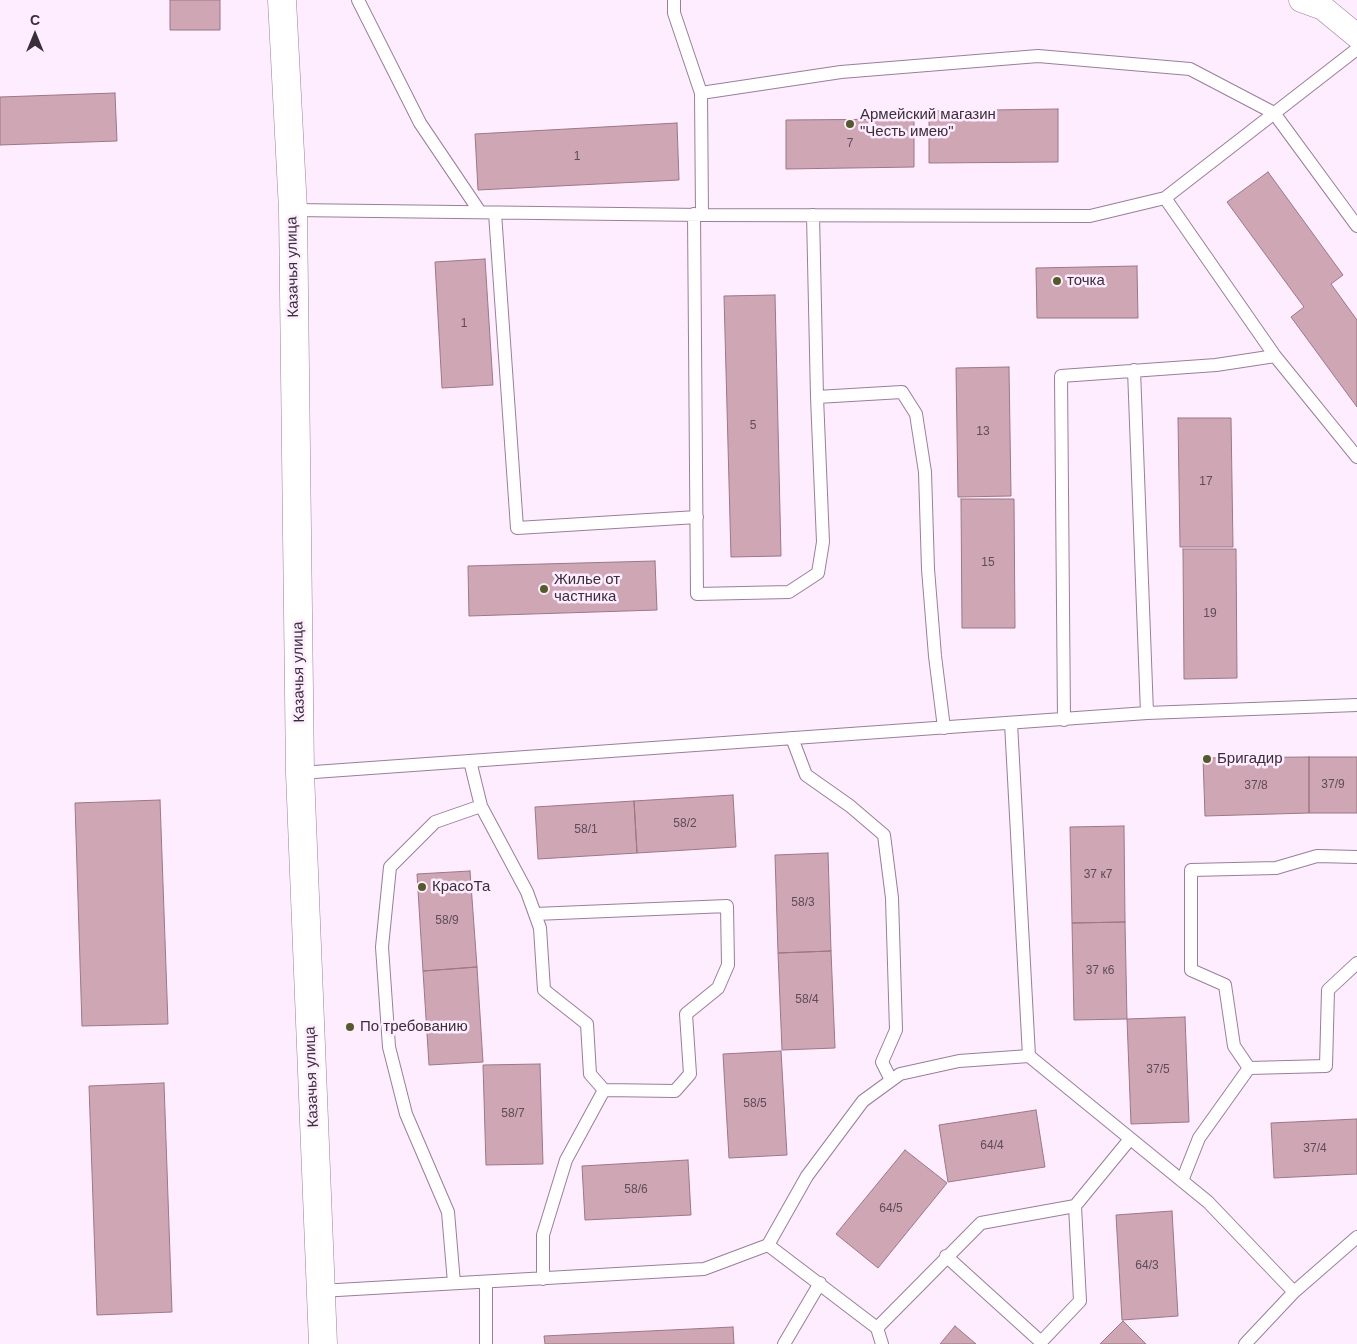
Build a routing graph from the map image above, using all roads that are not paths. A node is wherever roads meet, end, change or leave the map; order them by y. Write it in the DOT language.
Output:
graph roads {
  1 [pos="282,0"];
  2 [pos="358,0"];
  3 [pos="674,0"];
  4 [pos="1301,0"];
  5 [pos="1357,36"];
  6 [pos="1357,49"];
  7 [pos="701,93"];
  8 [pos="1274,113"];
  9 [pos="1164,198"];
  10 [pos="293,210"];
  11 [pos="480,212"];
  12 [pos="495,213"];
  13 [pos="698,215"];
  14 [pos="813,215"];
  15 [pos="1357,226"];
  16 [pos="1275,356"];
  17 [pos="1134,370"];
  18 [pos="816,397"];
  19 [pos="1357,457"];
  20 [pos="696,517"];
  21 [pos="1357,705"];
  22 [pos="1147,713"];
  23 [pos="1064,720"];
  24 [pos="1011,723"];
  25 [pos="944,728"];
  26 [pos="792,738"];
  27 [pos="470,761"];
  28 [pos="300,773"];
  29 [pos="480,806"];
  30 [pos="1357,857"];
  31 [pos="535,914"];
  32 [pos="1357,963"];
  33 [pos="1029,1056"];
  34 [pos="1249,1068"];
  35 [pos="891,1080"];
  36 [pos="604,1090"];
  37 [pos="1130,1139"];
  38 [pos="1182,1181"];
  39 [pos="1075,1206"];
  40 [pos="1357,1237"];
  41 [pos="768,1244"];
  42 [pos="946,1256"];
  43 [pos="543,1279"];
  44 [pos="486,1282"];
  45 [pos="820,1283"];
  46 [pos="454,1284"];
  47 [pos="320,1291"];
  48 [pos="1294,1292"];
  49 [pos="877,1328"];
  50 [pos="323,1344"];
  51 [pos="486,1344"];
  52 [pos="784,1344"];
  53 [pos="882,1344"];
  54 [pos="1245,1344"];
  1 -- 10 [label="street, Казачья улица"];
  2 -- 11 [label="lane"];
  3 -- 7 [label="lane"];
  4 -- 5 [label="street"];
  6 -- 8 [label="lane"];
  7 -- 8 [label="lane"];
  7 -- 13 [label="lane"];
  8 -- 9 [label="lane"];
  8 -- 15 [label="lane"];
  9 -- 14 [label="lane"];
  9 -- 16 [label="lane"];
  10 -- 11 [label="lane"];
  10 -- 28 [label="street, Казачья улица"];
  11 -- 12 [label="lane"];
  12 -- 13 [label="lane"];
  12 -- 20 [label="lane"];
  13 -- 14 [label="lane"];
  13 -- 20 [label="lane"];
  14 -- 18 [label="lane"];
  16 -- 17 [label="lane"];
  16 -- 19 [label="lane"];
  17 -- 22 [label="lane"];
  17 -- 23 [label="lane"];
  18 -- 20 [label="lane"];
  18 -- 25 [label="lane"];
  21 -- 22 [label="lane"];
  22 -- 23 [label="lane"];
  23 -- 24 [label="lane"];
  24 -- 25 [label="lane"];
  24 -- 33 [label="lane"];
  25 -- 26 [label="lane"];
  26 -- 27 [label="lane"];
  26 -- 35 [label="lane"];
  27 -- 28 [label="lane"];
  27 -- 29 [label="lane"];
  28 -- 47 [label="street, Казачья улица"];
  29 -- 31 [label="lane"];
  29 -- 46 [label="lane"];
  30 -- 34 [label="lane"];
  31 -- 36 [label="lane"];
  31 -- 36 [label="lane"];
  32 -- 34 [label="lane"];
  33 -- 35 [label="lane"];
  33 -- 37 [label="lane"];
  34 -- 38 [label="lane"];
  35 -- 41 [label="lane"];
  36 -- 43 [label="lane"];
  37 -- 38 [label="lane"];
  37 -- 39 [label="lane"];
  38 -- 48 [label="lane"];
  39 -- 42 [label="lane"];
  39 -- 42 [label="lane"];
  40 -- 48 [label="lane"];
  41 -- 43 [label="lane"];
  41 -- 45 [label="lane"];
  42 -- 49 [label="lane"];
  43 -- 44 [label="lane"];
  44 -- 46 [label="lane"];
  44 -- 51 [label="lane"];
  45 -- 49 [label="lane"];
  45 -- 52 [label="lane"];
  46 -- 47 [label="lane"];
  47 -- 50 [label="street, Казачья улица"];
  48 -- 54 [label="lane"];
  49 -- 53 [label="lane"];
}
